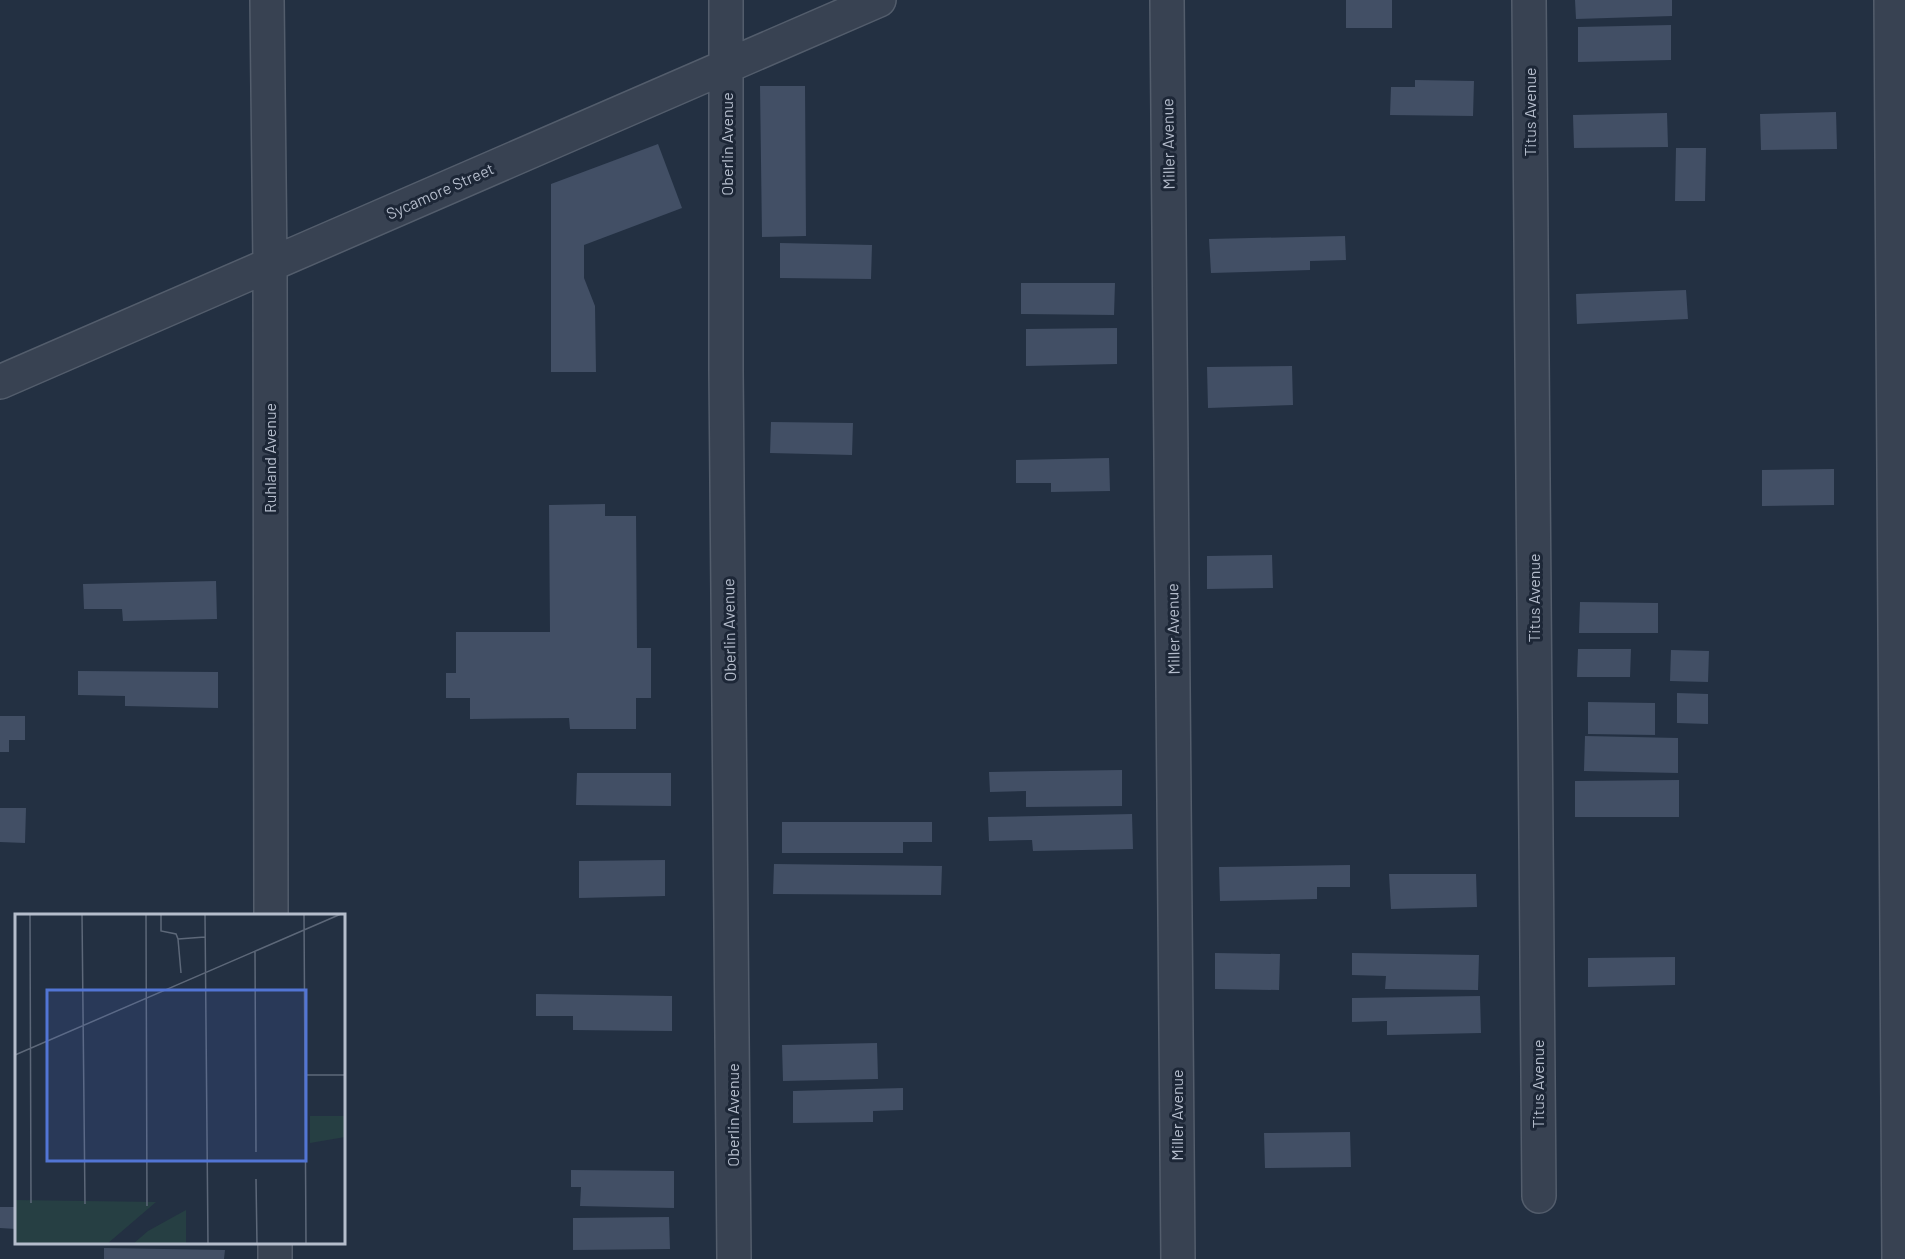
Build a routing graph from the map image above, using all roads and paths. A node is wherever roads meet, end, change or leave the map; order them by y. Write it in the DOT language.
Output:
graph roads {
  1 [pos="267,0"];
  2 [pos="726,0"];
  3 [pos="879,0"];
  4 [pos="1167,0"];
  5 [pos="1529,0"];
  6 [pos="1891,0"];
  7 [pos="727,65"];
  8 [pos="270,265"];
  9 [pos="0,382"];
  10 [pos="1900,630"];
  11 [pos="271,914"];
  12 [pos="1539,1196"];
  13 [pos="734,1259"];
  14 [pos="1178,1259"];
  15 [pos="1899,1259"];
  1 -- 8 [label="street, Ruhland Avenue"];
  2 -- 7 [label="street, Oberlin Avenue"];
  3 -- 7 [label="street, Sycamore Street"];
  4 -- 14 [label="street, Miller Avenue"];
  5 -- 12 [label="street, Titus Avenue"];
  6 -- 10 [label="street"];
  7 -- 8 [label="street, Sycamore Street"];
  7 -- 13 [label="street, Oberlin Avenue"];
  8 -- 9 [label="street, Sycamore Street"];
  8 -- 11 [label="street, Ruhland Avenue"];
  10 -- 15 [label="street"];
}
